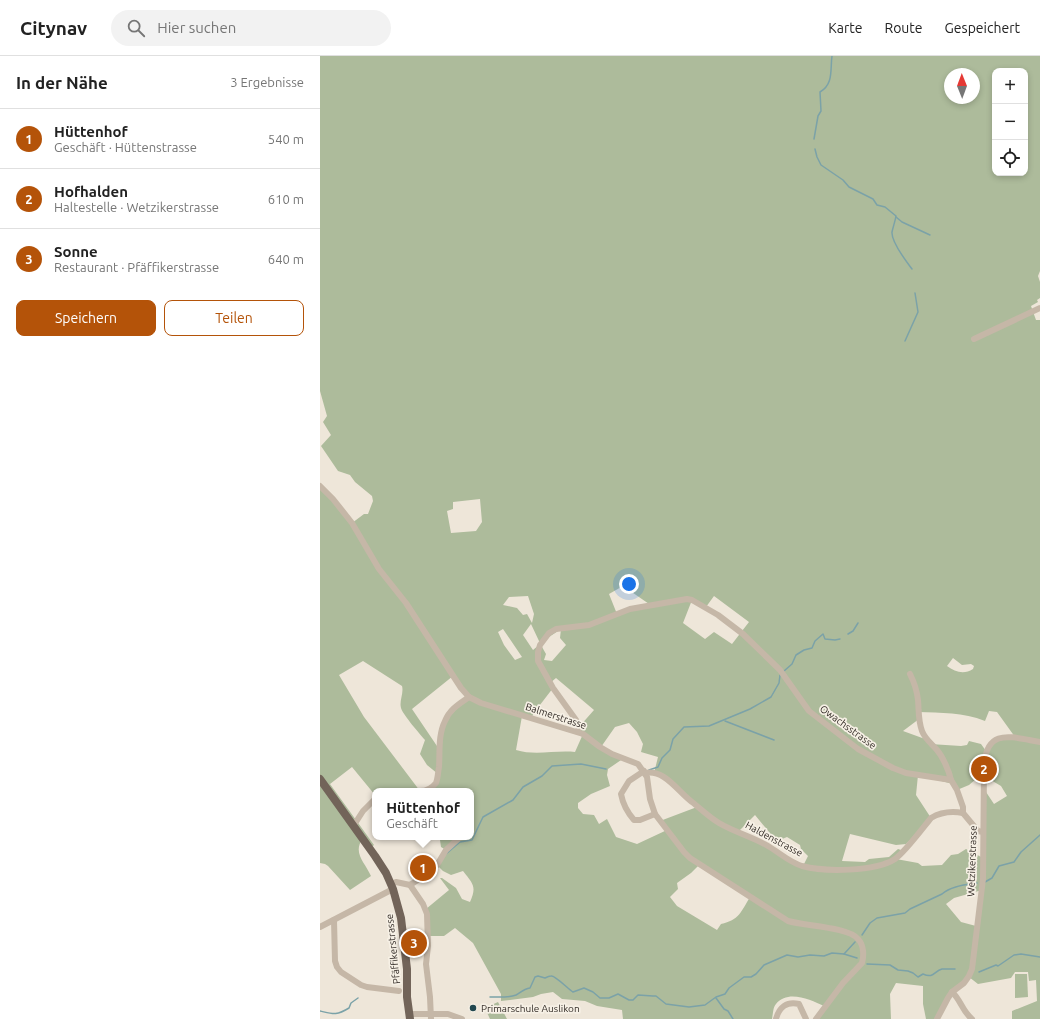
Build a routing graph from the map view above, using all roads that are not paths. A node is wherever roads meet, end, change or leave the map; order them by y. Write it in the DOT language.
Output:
graph roads {
  1 [pos="1040,308"];
  2 [pos="974,339"];
  3 [pos="320,486"];
  4 [pos="910,674"];
  5 [pos="469,697"];
  6 [pos="578,732"];
  7 [pos="1040,742"];
  8 [pos="644,772"];
  9 [pos="320,779"];
  10 [pos="951,780"];
  11 [pos="430,788"];
  12 [pos="372,803"];
  13 [pos="964,813"];
  14 [pos="655,814"];
  15 [pos="354,825"];
  16 [pos="983,832"];
  17 [pos="458,840"];
  18 [pos="410,885"];
  19 [pos="392,887"];
  20 [pos="334,920"];
  21 [pos="320,927"];
  22 [pos="399,991"];
  23 [pos="952,992"];
  24 [pos="431,1016"];
  25 [pos="410,1017"];
  26 [pos="462,1019"];
  27 [pos="776,1019"];
  28 [pos="806,1019"];
  29 [pos="816,1019"];
  30 [pos="937,1019"];
  31 [pos="972,1019"];
  1 -- 2 [label="street"];
  3 -- 5 [label="street, Balmerstrasse"];
  4 -- 10 [label="street"];
  5 -- 6 [label="street, Balmerstrasse"];
  5 -- 11 [label="street"];
  6 -- 8 [label="street, Balmerstrasse"];
  6 -- 10 [label="street, Owachsstrasse"];
  7 -- 16 [label="street, Wetzikerstrasse"];
  8 -- 13 [label="street, Haldenstrasse"];
  8 -- 14 [label="street"];
  8 -- 14 [label="street"];
  9 -- 15 [label="main road, Pfäffikerstrasse"];
  10 -- 13 [label="street"];
  12 -- 15 [label="street"];
  13 -- 16 [label="street"];
  14 -- 29 [label="street"];
  15 -- 19 [label="main road, Pfäffikerstrasse"];
  16 -- 23 [label="street, Wetzikerstrasse"];
  17 -- 18 [label="street"];
  18 -- 19 [label="street"];
  18 -- 24 [label="street"];
  19 -- 20 [label="street"];
  19 -- 25 [label="main road, Pfäffikerstrasse"];
  20 -- 21 [label="street"];
  20 -- 22 [label="street"];
  23 -- 30 [label="street, Wetzikerstrasse"];
  23 -- 31 [label="street"];
  24 -- 25 [label="street"];
  24 -- 26 [label="street"];
  27 -- 28 [label="street"];
}
